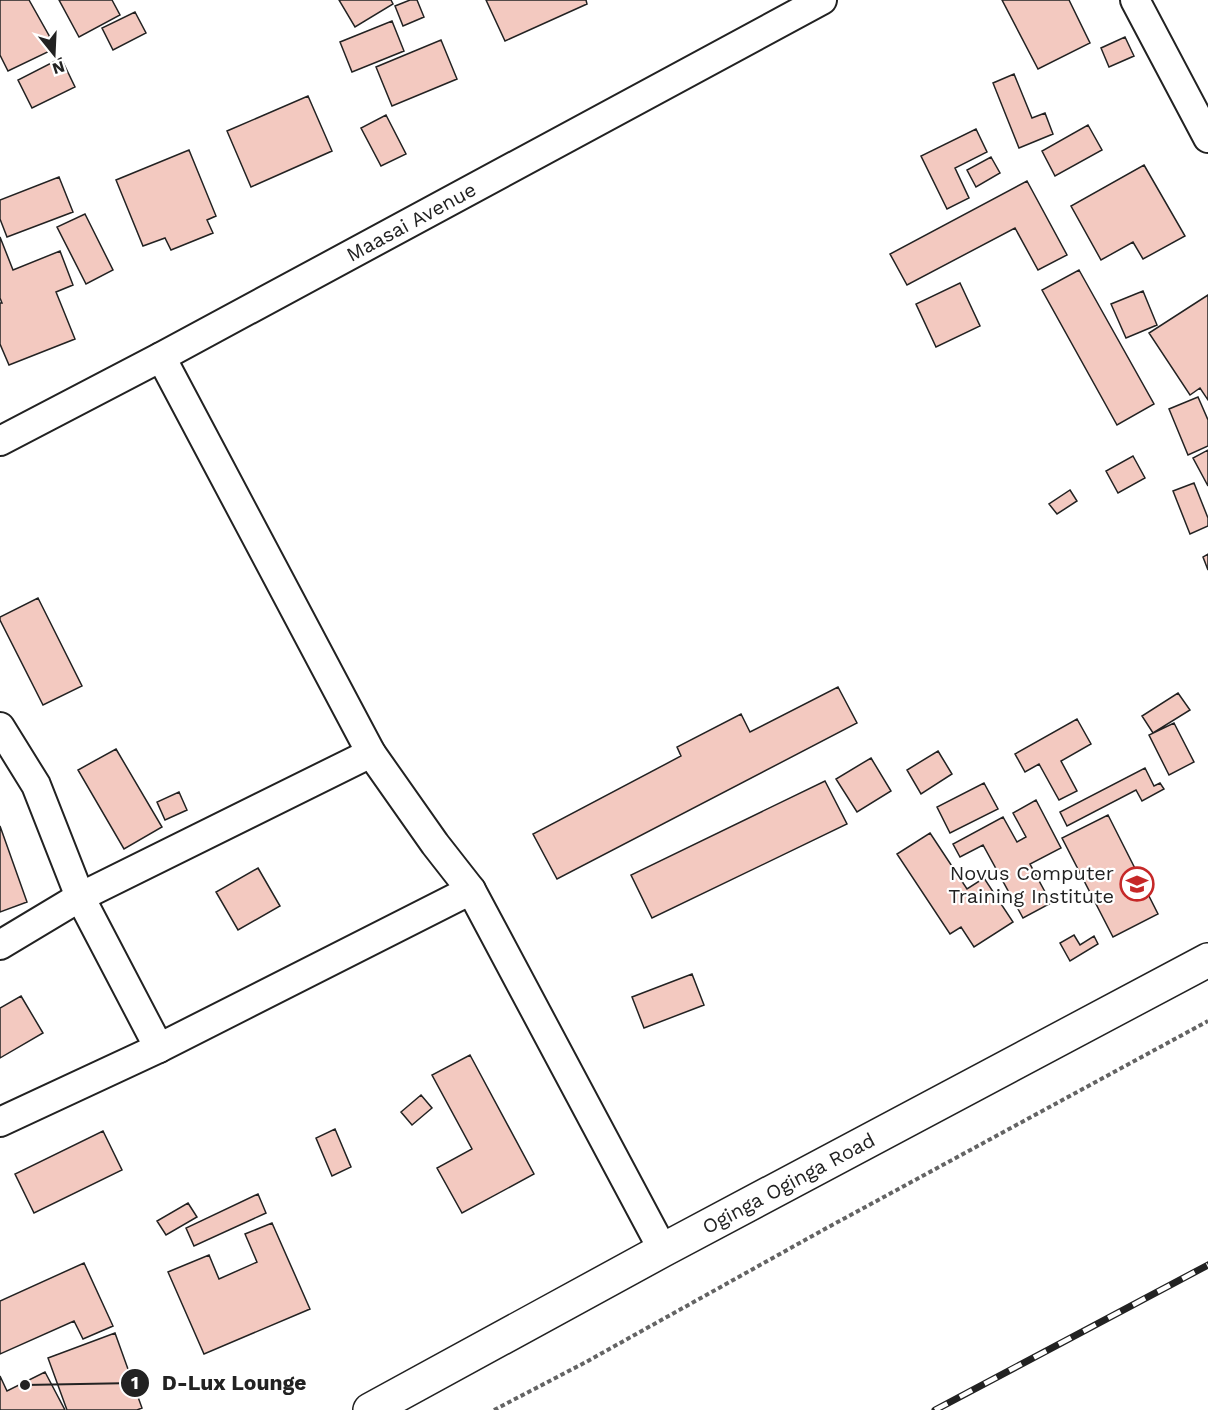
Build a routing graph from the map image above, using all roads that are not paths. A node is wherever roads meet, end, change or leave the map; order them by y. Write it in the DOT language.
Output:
graph roads {
  1 [pos="822,0"];
  2 [pos="1135,0"];
  3 [pos="1208,138"];
  4 [pos="161,357"];
  5 [pos="0,441"];
  6 [pos="0,727"];
  7 [pos="371,753"];
  8 [pos="471,890"];
  9 [pos="80,897"];
  10 [pos="0,945"];
  11 [pos="1208,960"];
  12 [pos="159,1048"];
  13 [pos="0,1122"];
  14 [pos="663,1250"];
  15 [pos="370,1410"];
  1 -- 4 [label="street, Maasai Avenue"];
  2 -- 3 [label="street"];
  4 -- 5 [label="street, Maasai Avenue"];
  4 -- 7 [label="street"];
  6 -- 9 [label="street"];
  7 -- 8 [label="street"];
  7 -- 9 [label="street"];
  8 -- 12 [label="street"];
  8 -- 14 [label="street"];
  9 -- 10 [label="street"];
  9 -- 12 [label="street"];
  11 -- 14 [label="street, Oginga Oginga Road"];
  12 -- 13 [label="street"];
  14 -- 15 [label="street, Oginga Oginga Road"];
}
